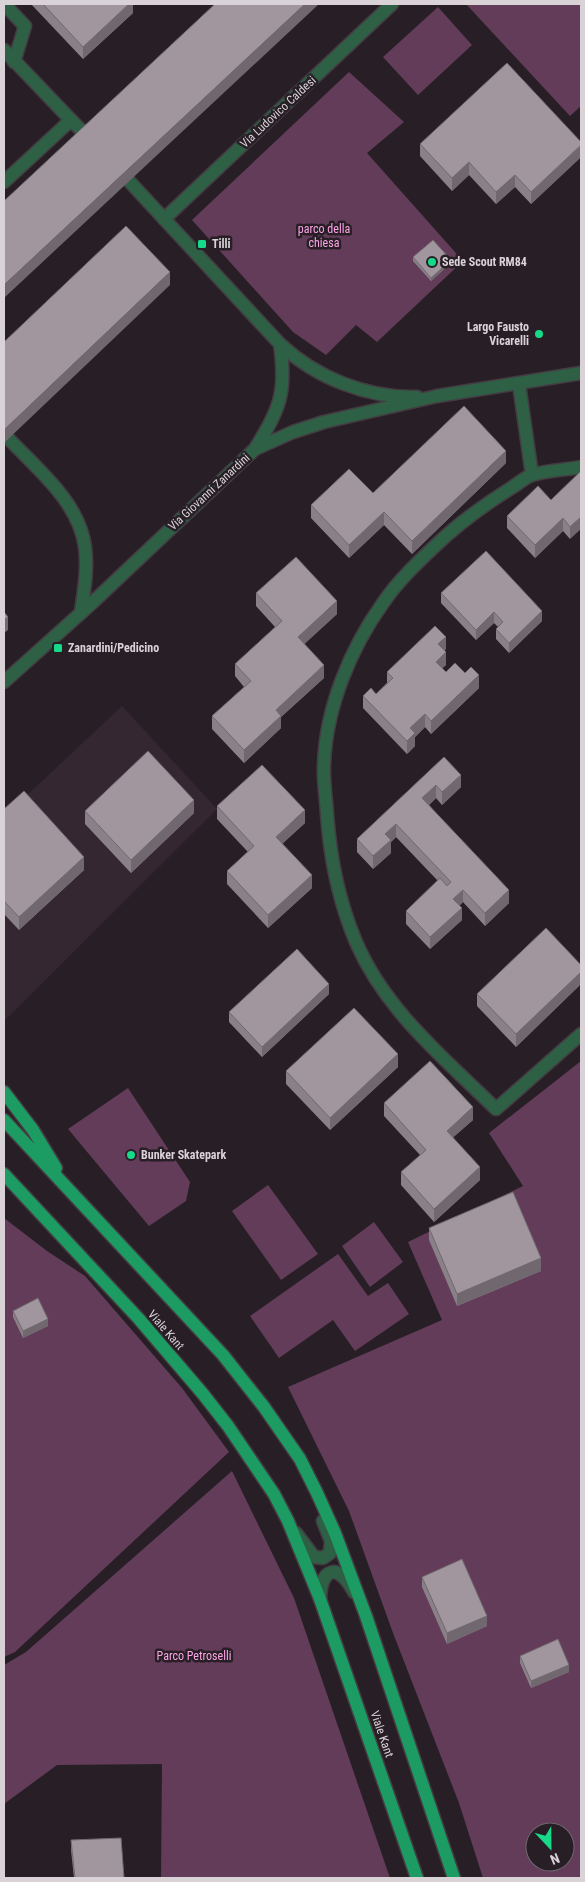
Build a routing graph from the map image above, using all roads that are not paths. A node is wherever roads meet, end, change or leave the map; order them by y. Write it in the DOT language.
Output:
graph roads {
  1 [pos="4,4"];
  2 [pos="392,4"];
  3 [pos="4,50"];
  4 [pos="14,62"];
  5 [pos="71,120"];
  6 [pos="87,136"];
  7 [pos="129,181"];
  8 [pos="4,182"];
  9 [pos="164,219"];
  10 [pos="280,344"];
  11 [pos="581,373"];
  12 [pos="519,384"];
  13 [pos="437,396"];
  14 [pos="8,439"];
  15 [pos="255,449"];
  16 [pos="581,467"];
  17 [pos="532,475"];
  18 [pos="81,612"];
  19 [pos="4,682"];
  20 [pos="581,1034"];
  21 [pos="4,1092"];
  22 [pos="4,1120"];
  23 [pos="4,1174"];
  24 [pos="67,1187"];
  25 [pos="293,1448"];
  26 [pos="288,1520"];
  27 [pos="320,1599"];
  28 [pos="366,1616"];
  29 [pos="417,1878"];
  30 [pos="454,1878"];
  1 -- 4 [label="street"];
  2 -- 9 [label="street, Via Ludovico Caldesi"];
  3 -- 4 [label="street"];
  4 -- 5 [label="street"];
  5 -- 6 [label="street"];
  5 -- 8 [label="street"];
  7 -- 9 [label="street"];
  9 -- 10 [label="street"];
  10 -- 13 [label="street"];
  10 -- 15 [label="street"];
  11 -- 12 [label="street, Via Giovanni Zanardini"];
  12 -- 13 [label="street, Via Giovanni Zanardini"];
  12 -- 17 [label="street"];
  13 -- 15 [label="street, Via Giovanni Zanardini"];
  14 -- 18 [label="street"];
  15 -- 18 [label="street, Via Giovanni Zanardini"];
  16 -- 17 [label="street"];
  17 -- 20 [label="street"];
  18 -- 19 [label="street, Via Giovanni Zanardini"];
  21 -- 24 [label="main road"];
  22 -- 24 [label="main road, Viale Kant"];
  23 -- 26 [label="main road, Viale Kant"];
  24 -- 25 [label="main road, Viale Kant"];
  25 -- 26 [label="street, Viale Kant"];
  25 -- 28 [label="main road, Viale Kant"];
  26 -- 27 [label="main road, Viale Kant"];
  27 -- 28 [label="street, Viale Kant"];
  27 -- 29 [label="main road, Viale Kant"];
  28 -- 30 [label="main road, Viale Kant"];
}
